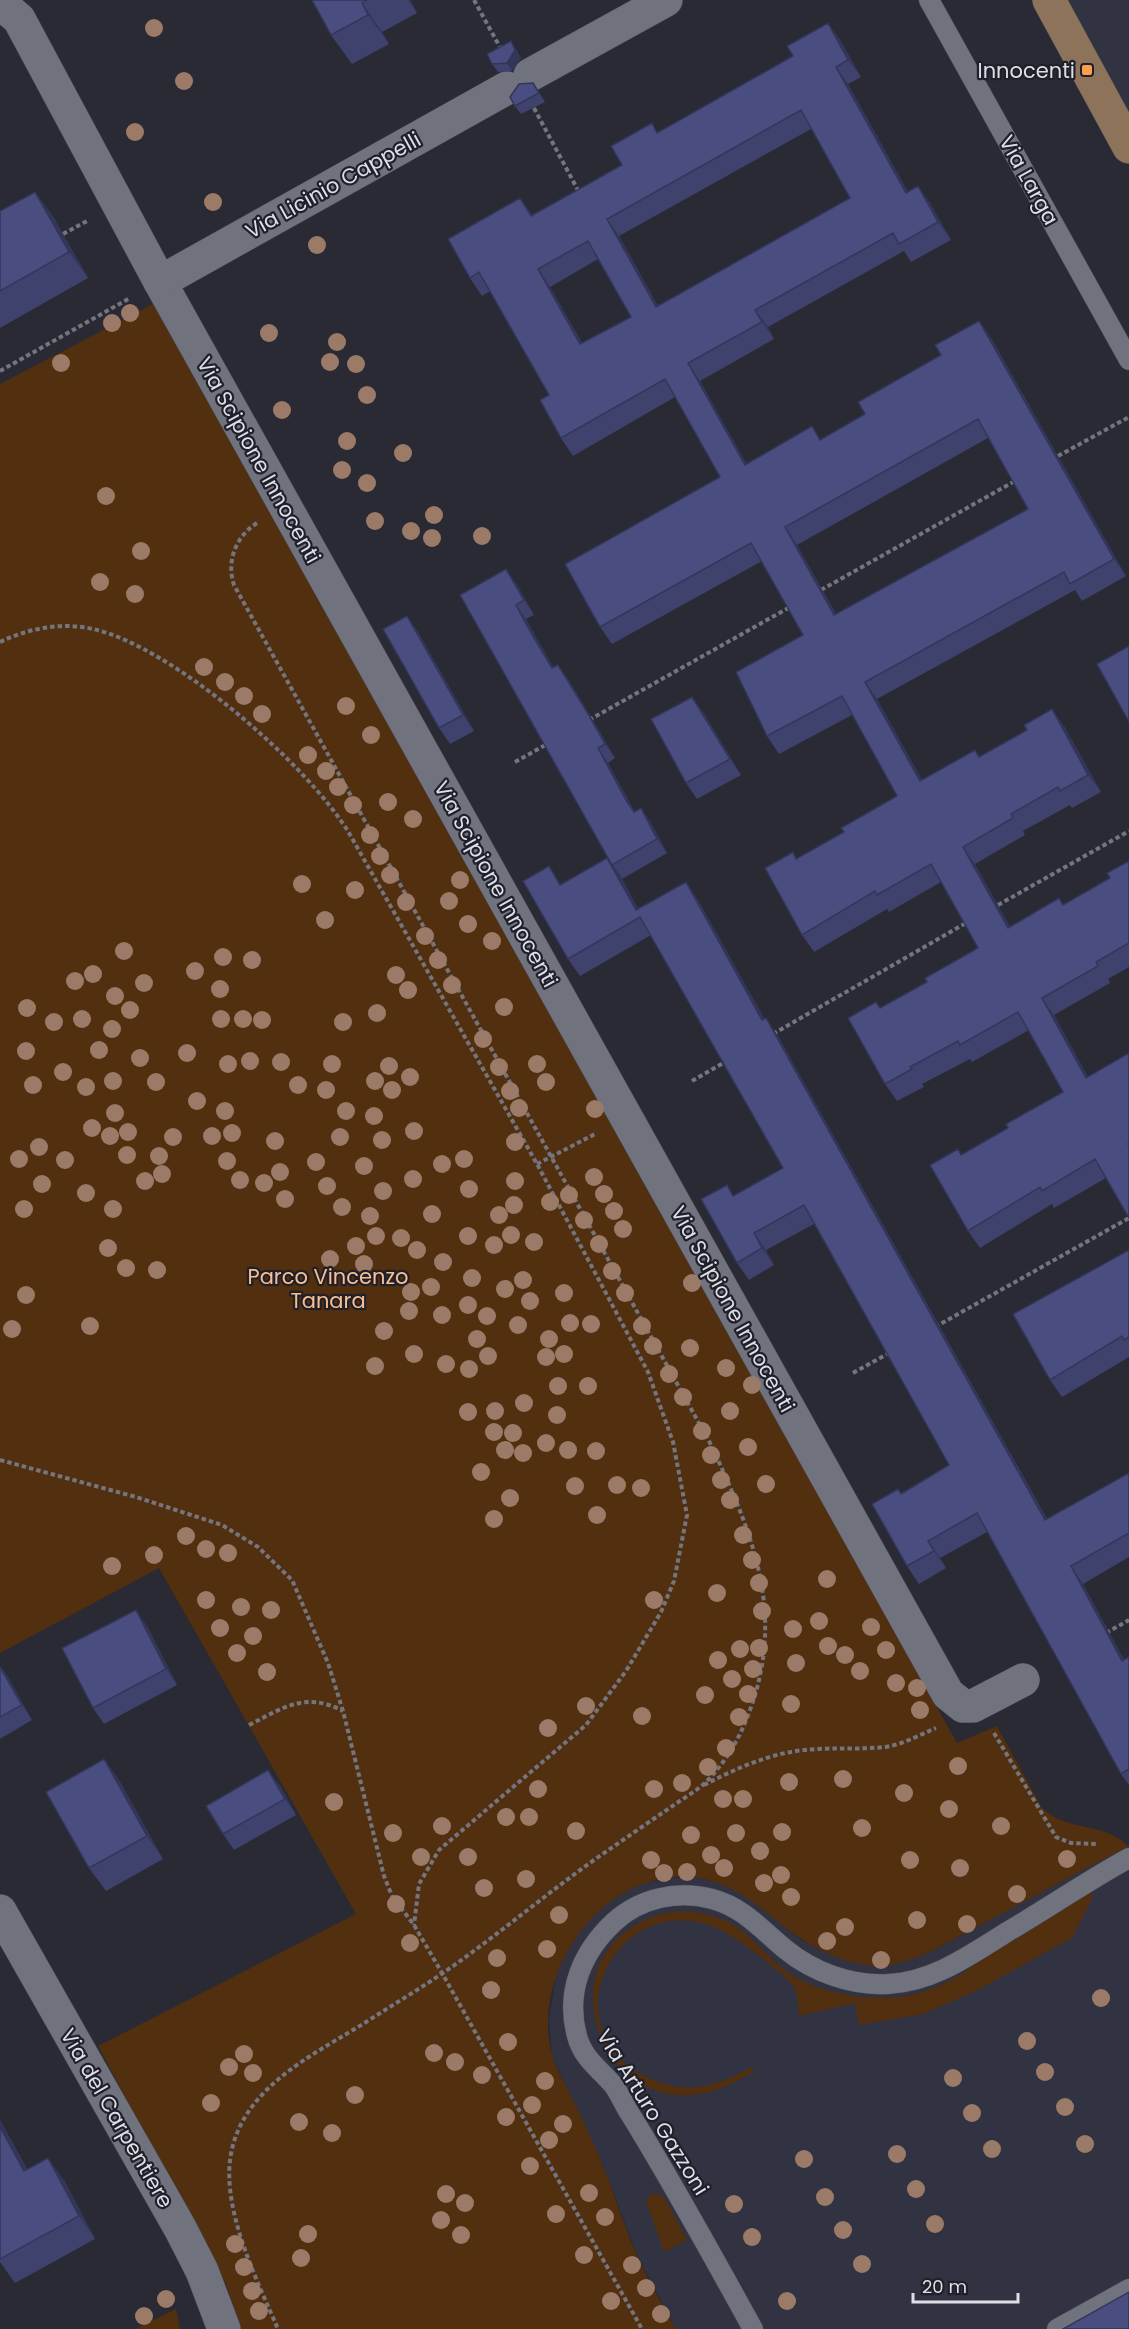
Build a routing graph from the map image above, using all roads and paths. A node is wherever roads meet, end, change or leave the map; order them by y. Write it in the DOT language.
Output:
graph roads {
  1 [pos="474,0"];
  2 [pos="666,0"];
  3 [pos="929,0"];
  4 [pos="1049,0"];
  5 [pos="0,3"];
  6 [pos="505,56"];
  7 [pos="533,108"];
  8 [pos="1129,147"];
  9 [pos="582,197"];
  10 [pos="87,221"];
  11 [pos="63,234"];
  12 [pos="160,282"];
  13 [pos="1129,360"];
  14 [pos="0,371"];
  15 [pos="1129,417"];
  16 [pos="1058,456"];
  17 [pos="1015,481"];
  18 [pos="258,522"];
  19 [pos="821,590"];
  20 [pos="790,607"];
  21 [pos="0,642"];
  22 [pos="586,722"];
  23 [pos="556,739"];
  24 [pos="515,762"];
  25 [pos="1129,831"];
  26 [pos="998,905"];
  27 [pos="966,923"];
  28 [pos="763,1040"];
  29 [pos="733,1058"];
  30 [pos="692,1081"];
  31 [pos="626,1117"];
  32 [pos="551,1157"];
  33 [pos="537,1164"];
  34 [pos="1129,1218"];
  35 [pos="925,1333"];
  36 [pos="894,1350"];
  37 [pos="853,1373"];
  38 [pos="0,1460"];
  39 [pos="1129,1620"];
  40 [pos="1100,1636"];
  41 [pos="1023,1680"];
  42 [pos="343,1711"];
  43 [pos="249,1725"];
  44 [pos="942,1725"];
  45 [pos="989,1725"];
  46 [pos="702,1786"];
  47 [pos="1104,1848"];
  48 [pos="1129,1858"];
  49 [pos="0,1911"];
  50 [pos="414,1925"];
  51 [pos="442,1973"];
  52 [pos="1129,2289"];
  53 [pos="224,2329"];
  54 [pos="278,2329"];
  55 [pos="642,2329"];
  56 [pos="753,2329"];
  57 [pos="1057,2329"];
  1 -- 6 [label="path"];
  2 -- 12 [label="street, Via Licinio Cappelli"];
  3 -- 13 [label="lane, Via Larga"];
  4 -- 8 [label="main road"];
  5 -- 12 [label="street, Via Scipione Innocenti"];
  7 -- 9 [label="path"];
  10 -- 11 [label="path"];
  12 -- 14 [label="path"];
  12 -- 31 [label="street, Via Scipione Innocenti"];
  15 -- 16 [label="path"];
  17 -- 19 [label="path"];
  18 -- 32 [label="path"];
  20 -- 22 [label="path"];
  21 -- 33 [label="path"];
  23 -- 24 [label="path"];
  25 -- 26 [label="path"];
  27 -- 28 [label="path"];
  29 -- 30 [label="path"];
  31 -- 32 [label="path"];
  31 -- 41 [label="street, Via Scipione Innocenti"];
  32 -- 33 [label="path"];
  32 -- 46 [label="path"];
  33 -- 50 [label="path"];
  34 -- 35 [label="path"];
  36 -- 37 [label="path"];
  38 -- 42 [label="path"];
  39 -- 40 [label="path"];
  42 -- 43 [label="path"];
  42 -- 50 [label="path"];
  44 -- 46 [label="path"];
  45 -- 47 [label="path"];
  46 -- 51 [label="path"];
  48 -- 56 [label="lane, Via Arturo Gazzoni"];
  49 -- 53 [label="street, Via del Carpentiere"];
  50 -- 51 [label="path"];
  51 -- 54 [label="path"];
  51 -- 55 [label="path"];
  52 -- 57 [label="lane"];
}
